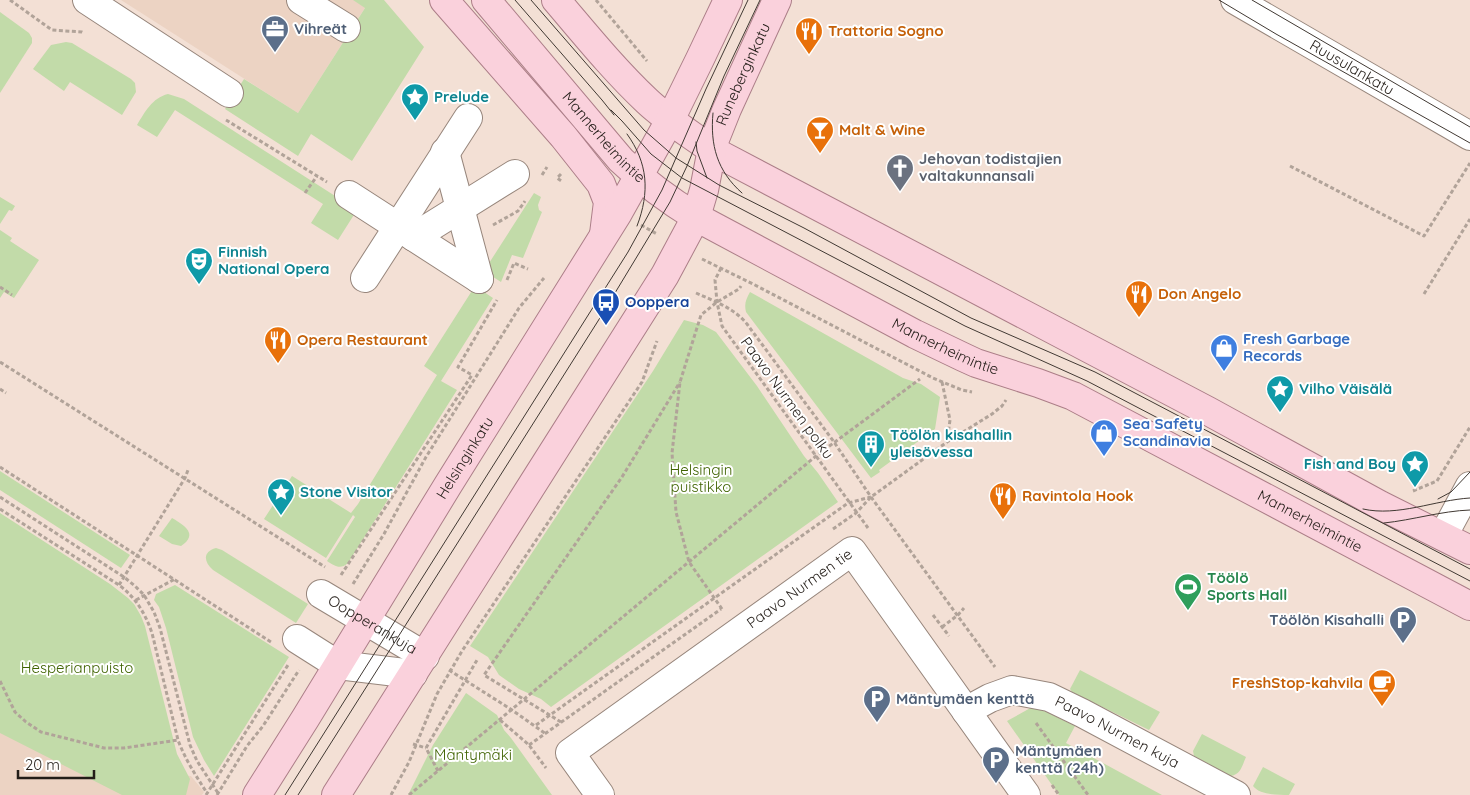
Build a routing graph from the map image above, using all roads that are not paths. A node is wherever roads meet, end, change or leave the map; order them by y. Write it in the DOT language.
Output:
graph roads {
  1 [pos="88,0"];
  2 [pos="301,0"];
  3 [pos="444,0"];
  4 [pos="486,0"];
  5 [pos="556,0"];
  6 [pos="728,0"];
  7 [pos="777,0"];
  8 [pos="1235,0"];
  9 [pos="346,28"];
  10 [pos="229,93"];
  11 [pos="468,118"];
  12 [pos="670,120"];
  13 [pos="1470,136"];
  14 [pos="712,149"];
  15 [pos="445,152"];
  16 [pos="515,174"];
  17 [pos="639,177"];
  18 [pos="349,195"];
  19 [pos="460,208"];
  20 [pos="696,217"];
  21 [pos="406,232"];
  22 [pos="603,237"];
  23 [pos="365,278"];
  24 [pos="1470,486"];
  25 [pos="1444,536"];
  26 [pos="1470,550"];
  27 [pos="330,600"];
  28 [pos="1470,606"];
  29 [pos="365,621"];
  30 [pos="301,647"];
  31 [pos="338,665"];
  32 [pos="419,665"];
  33 [pos="966,711"];
  34 [pos="257,795"];
  35 [pos="336,795"];
  36 [pos="600,795"];
  37 [pos="1026,795"];
  38 [pos="1236,795"];
  1 -- 10 [label="street"];
  2 -- 9 [label="street"];
  3 -- 22 [label="main road"];
  4 -- 17 [label="main road, Mannerheimintie"];
  5 -- 12 [label="main road"];
  6 -- 12 [label="main road"];
  7 -- 14 [label="main road, Runeberginkatu"];
  8 -- 13 [label="street, Ruusulankatu"];
  11 -- 15 [label="street"];
  12 -- 14 [label="main road"];
  12 -- 17 [label="main road, Helsinginkatu"];
  14 -- 20 [label="main road"];
  14 -- 25 [label="main road"];
  15 -- 19 [label="street"];
  15 -- 21 [label="street"];
  16 -- 19 [label="street"];
  17 -- 20 [label="main road, Mannerheimintie"];
  17 -- 22 [label="main road, Helsinginkatu"];
  18 -- 21 [label="street"];
  19 -- 21 [label="street"];
  19 -- 21 [label="street"];
  20 -- 28 [label="main road, Mannerheimintie"];
  20 -- 32 [label="main road"];
  21 -- 23 [label="street"];
  22 -- 29 [label="main road, Helsinginkatu"];
  24 -- 25 [label="street"];
  25 -- 26 [label="main road"];
  27 -- 29 [label="street, Oopperankuja"];
  29 -- 31 [label="main road, Helsinginkatu"];
  29 -- 32 [label="street, Oopperankuja"];
  30 -- 31 [label="street, Oopperankuja"];
  31 -- 32 [label="street, Oopperankuja"];
  31 -- 34 [label="main road, Helsinginkatu"];
  32 -- 35 [label="main road"];
  33 -- 36 [label="street, Paavo Nurmen tie"];
  33 -- 37 [label="street, Paavo Nurmen tie"];
  33 -- 38 [label="street, Paavo Nurmen kuja"];
}
